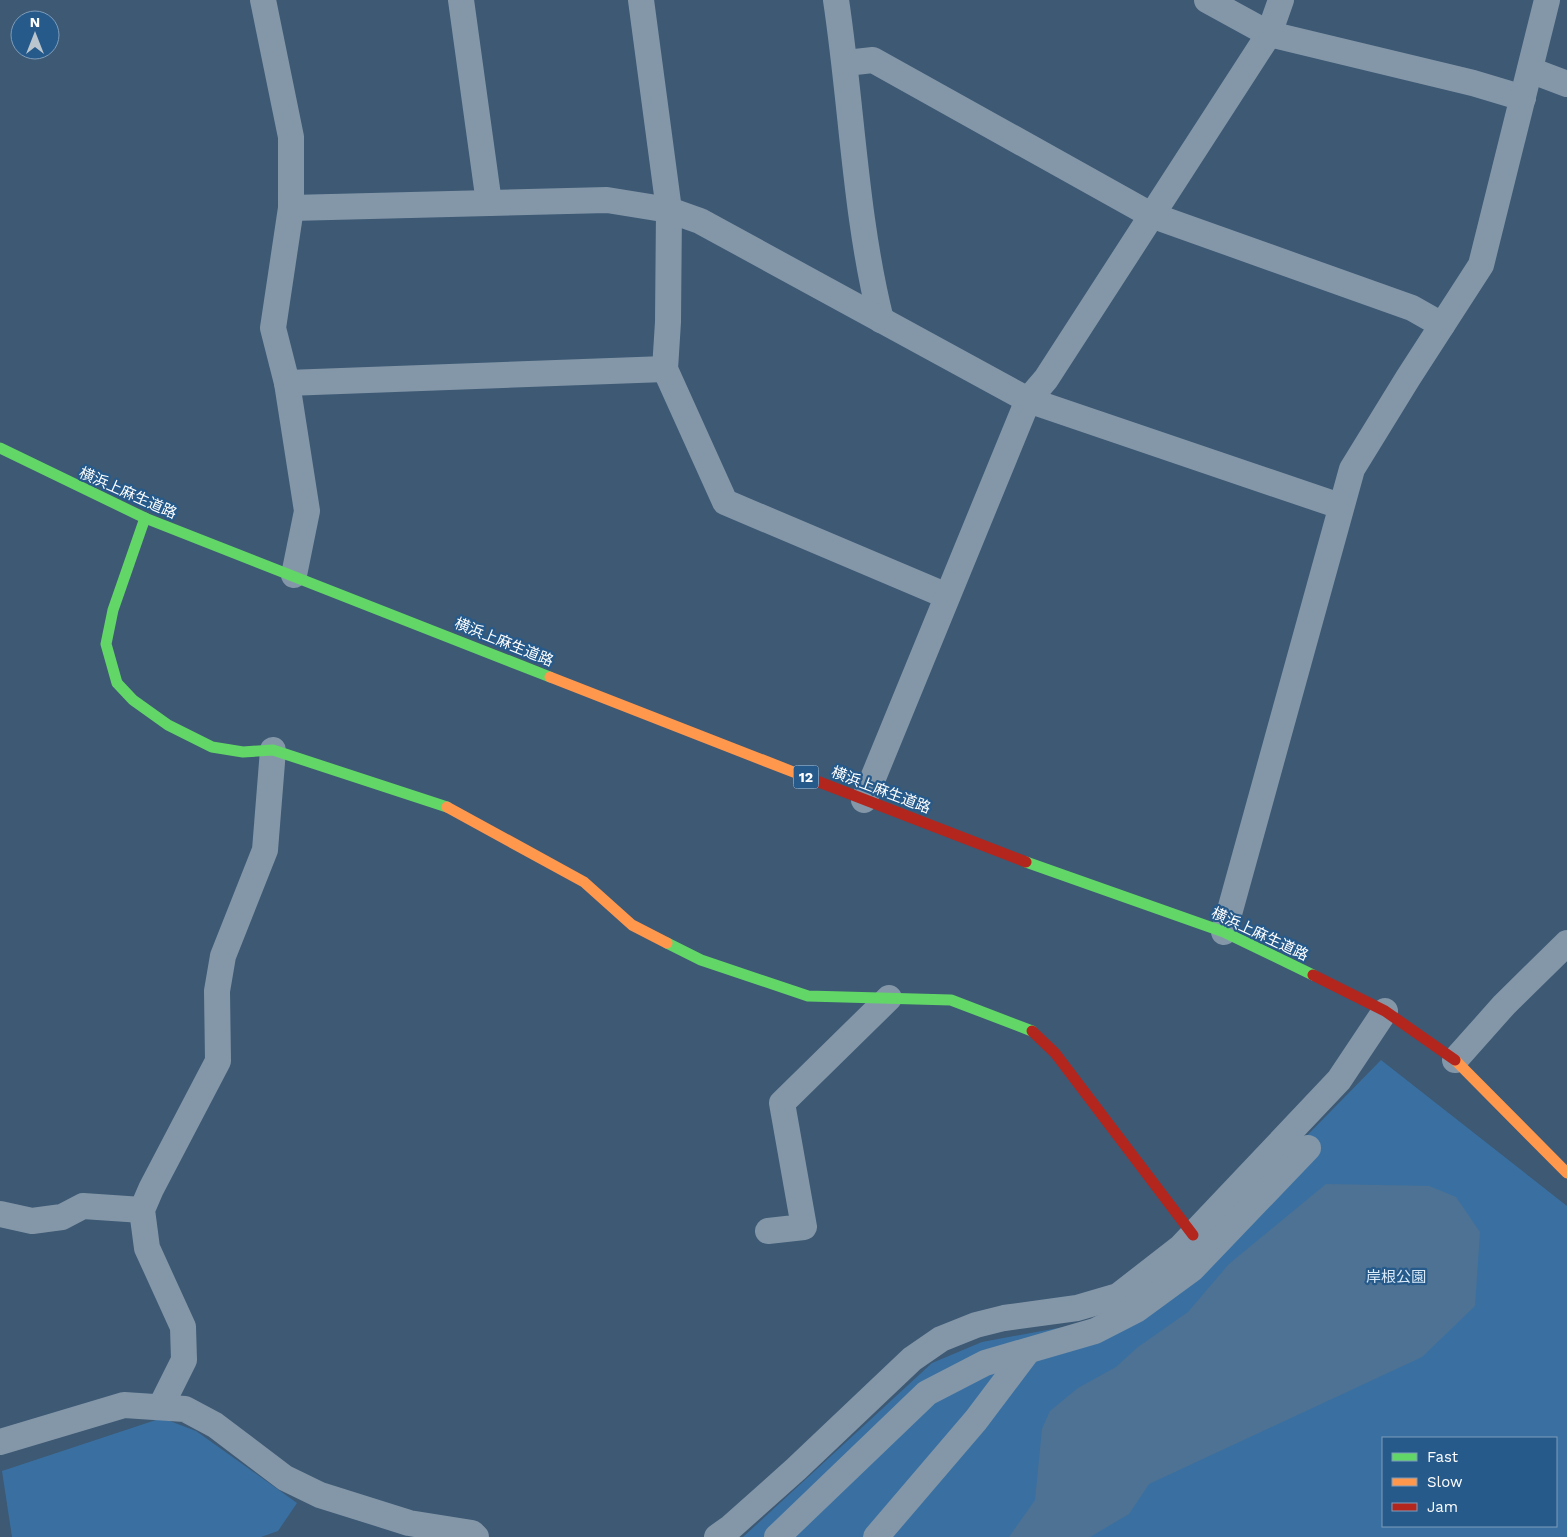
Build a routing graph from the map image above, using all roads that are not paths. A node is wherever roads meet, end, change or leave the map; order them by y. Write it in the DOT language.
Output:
graph roads {
  1 [pos="263,0"];
  2 [pos="461,0"];
  3 [pos="641,0"];
  4 [pos="836,0"];
  5 [pos="1207,0"];
  6 [pos="1281,0"];
  7 [pos="1553,8"];
  8 [pos="1269,34"];
  9 [pos="846,63"];
  10 [pos="1530,70"];
  11 [pos="1567,84"];
  12 [pos="1523,98"];
  13 [pos="489,203"];
  14 [pos="291,208"];
  15 [pos="669,210"];
  16 [pos="1151,215"];
  17 [pos="882,320"];
  18 [pos="1442,325"];
  19 [pos="665,369"];
  20 [pos="287,383"];
  21 [pos="1028,400"];
  22 [pos="0,448"];
  23 [pos="1340,506"];
  24 [pos="145,518"];
  25 [pos="294,575"];
  26 [pos="947,596"];
  27 [pos="273,750"];
  28 [pos="864,800"];
  29 [pos="1224,932"];
  30 [pos="1567,943"];
  31 [pos="889,998"];
  32 [pos="1385,1011"];
  33 [pos="1454,1060"];
  34 [pos="1308,1148"];
  35 [pos="1567,1173"];
  36 [pos="142,1210"];
  37 [pos="0,1214"];
  38 [pos="768,1231"];
  39 [pos="1193,1235"];
  40 [pos="1028,1351"];
  41 [pos="161,1406"];
  42 [pos="0,1442"];
  43 [pos="476,1537"];
  44 [pos="717,1537"];
  45 [pos="777,1537"];
  46 [pos="876,1537"];
  1 -- 14 [label="street"];
  2 -- 13 [label="street"];
  3 -- 15 [label="street"];
  4 -- 9 [label="street"];
  5 -- 8 [label="street"];
  6 -- 8 [label="street"];
  7 -- 10 [label="street"];
  8 -- 12 [label="street"];
  8 -- 16 [label="street"];
  9 -- 16 [label="street"];
  9 -- 17 [label="street"];
  10 -- 11 [label="street"];
  10 -- 12 [label="street"];
  12 -- 18 [label="street"];
  13 -- 14 [label="street"];
  13 -- 15 [label="street"];
  14 -- 20 [label="street"];
  15 -- 17 [label="street"];
  15 -- 19 [label="street"];
  16 -- 18 [label="street"];
  16 -- 21 [label="street"];
  17 -- 21 [label="street"];
  18 -- 23 [label="street"];
  19 -- 20 [label="street"];
  19 -- 26 [label="street"];
  20 -- 25 [label="street"];
  21 -- 23 [label="street"];
  21 -- 26 [label="street"];
  22 -- 24 [label="main road, 横浜上麻生道路 / 12"];
  23 -- 29 [label="street"];
  24 -- 25 [label="main road, 横浜上麻生道路 / 12"];
  24 -- 27 [label="main road"];
  25 -- 28 [label="main road, 横浜上麻生道路 / 12"];
  26 -- 28 [label="street"];
  27 -- 31 [label="main road"];
  27 -- 36 [label="street"];
  28 -- 29 [label="main road, 横浜上麻生道路 / 12"];
  29 -- 32 [label="main road, 横浜上麻生道路 / 12"];
  30 -- 33 [label="street"];
  31 -- 38 [label="street"];
  31 -- 39 [label="main road"];
  32 -- 33 [label="main road, 横浜上麻生道路 / 12"];
  32 -- 39 [label="street"];
  33 -- 35 [label="main road, 横浜上麻生道路 / 12"];
  34 -- 40 [label="street"];
  36 -- 37 [label="street"];
  36 -- 41 [label="street"];
  39 -- 44 [label="street"];
  40 -- 45 [label="street"];
  40 -- 46 [label="street"];
  41 -- 42 [label="street"];
  41 -- 43 [label="street"];
}
